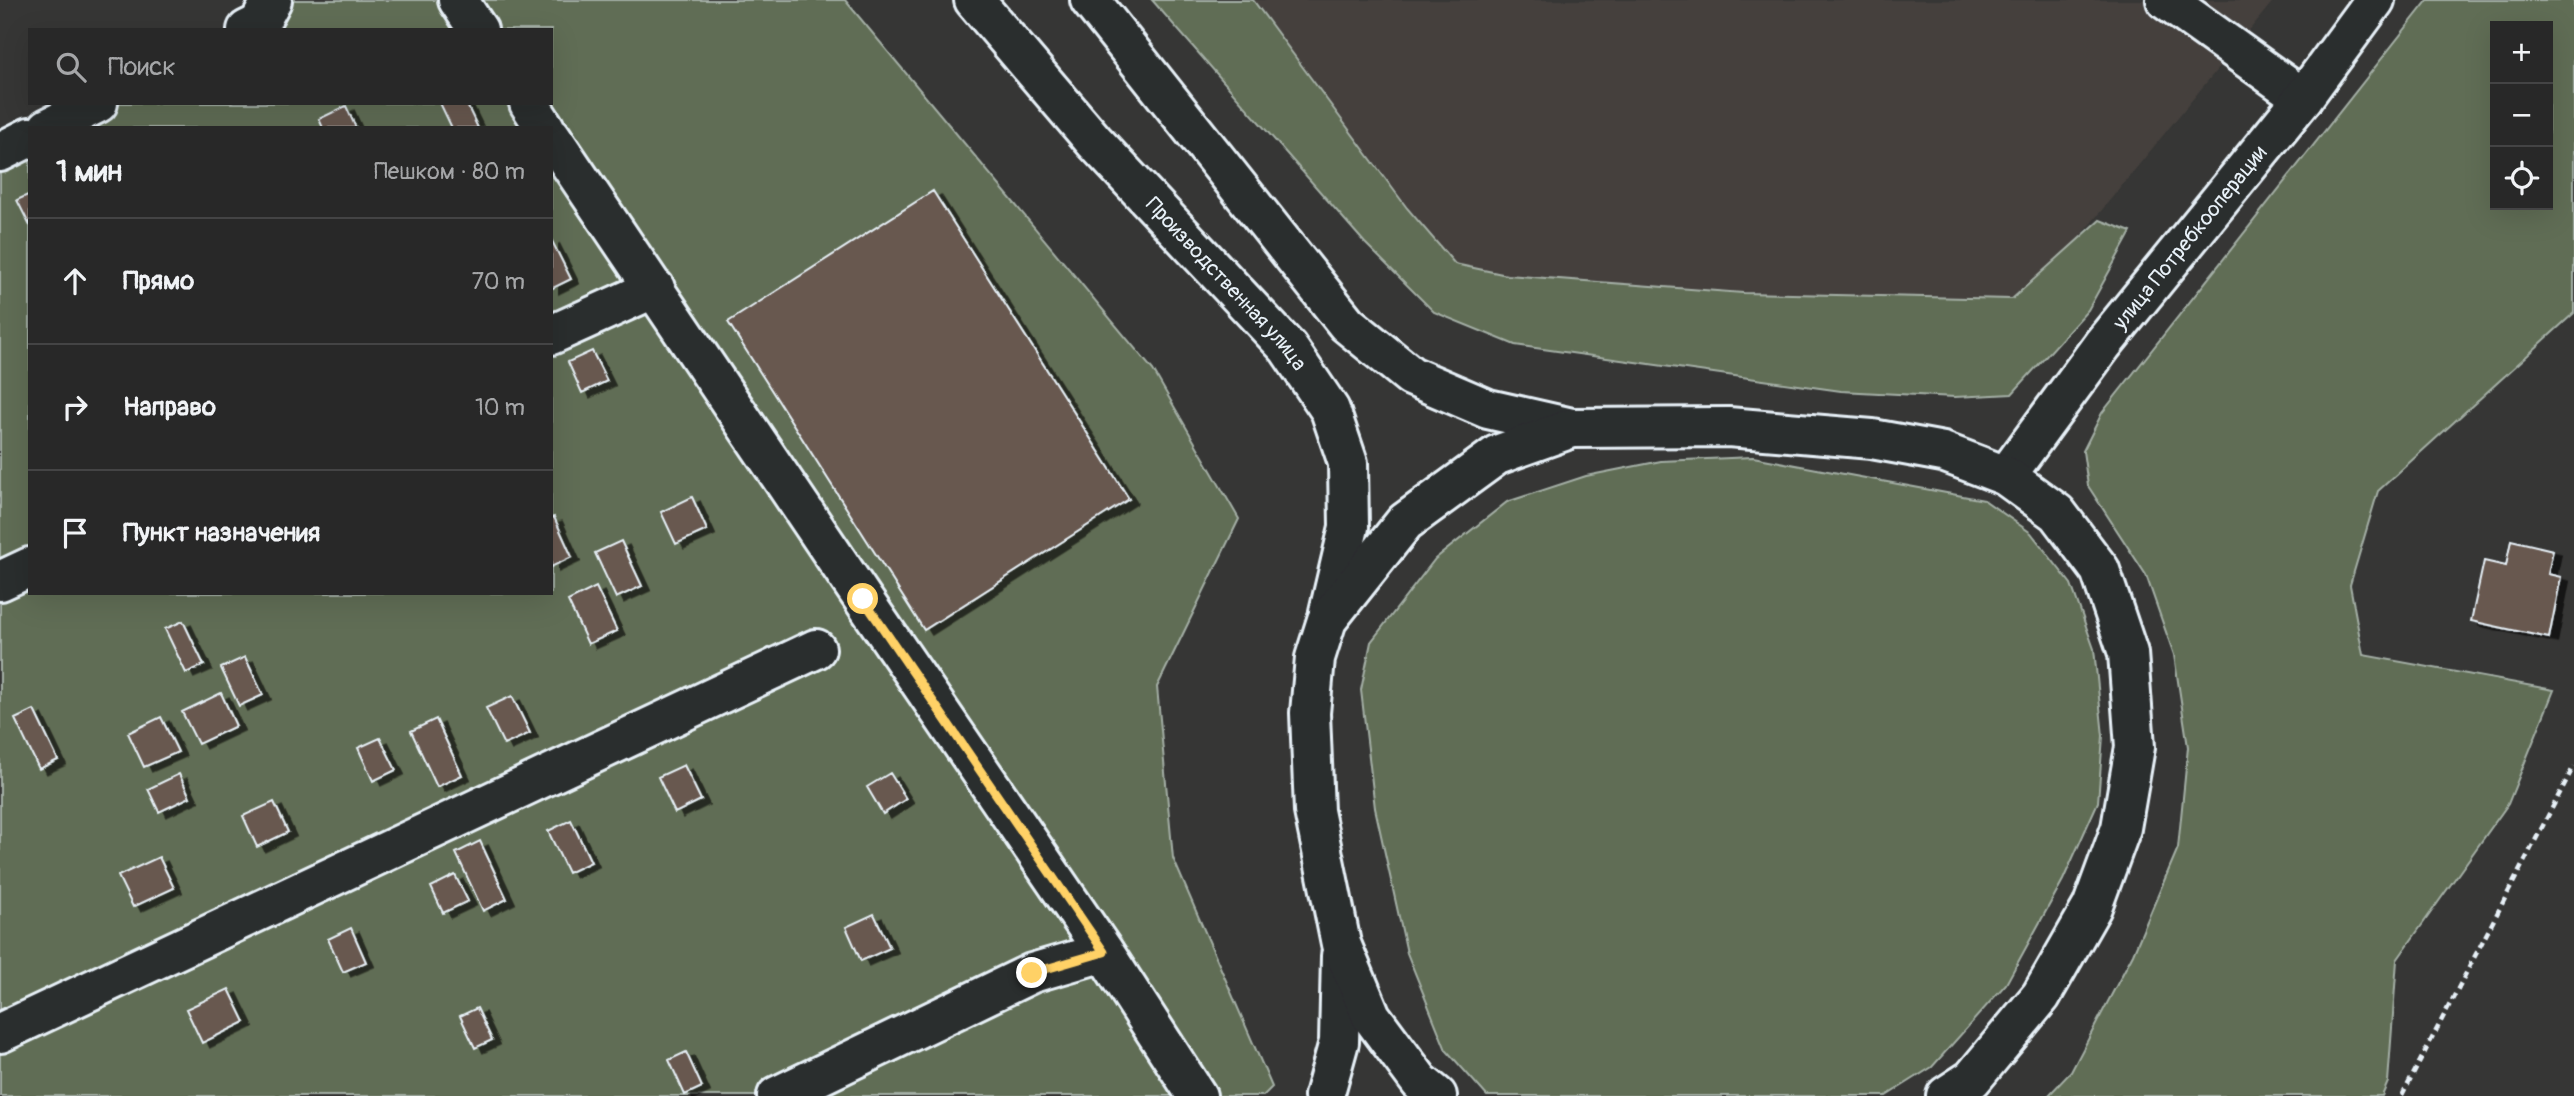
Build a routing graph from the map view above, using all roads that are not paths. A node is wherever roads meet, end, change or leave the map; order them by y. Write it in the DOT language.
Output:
graph roads {
  1 [pos="272,0"];
  2 [pos="458,0"];
  3 [pos="974,0"];
  4 [pos="1090,0"];
  5 [pos="2166,0"];
  6 [pos="2375,0"];
  7 [pos="251,28"];
  8 [pos="477,28"];
  9 [pos="2303,98"];
  10 [pos="94,105"];
  11 [pos="529,105"];
  12 [pos="52,126"];
  13 [pos="544,126"];
  14 [pos="28,138"];
  15 [pos="553,139"];
  16 [pos="0,152"];
  17 [pos="655,288"];
  18 [pos="553,333"];
  19 [pos="1572,428"];
  20 [pos="2006,476"];
  21 [pos="28,568"];
  22 [pos="0,581"];
  23 [pos="1327,620"];
  24 [pos="816,649"];
  25 [pos="1341,944"];
  26 [pos="1104,952"];
  27 [pos="0,1033"];
  28 [pos="777,1096"];
  29 [pos="1197,1096"];
  30 [pos="1324,1096"];
  31 [pos="1437,1096"];
  32 [pos="1946,1096"];
  1 -- 7 [label="main road"];
  2 -- 8 [label="main road"];
  3 -- 23 [label="main road, Производственная улица"];
  4 -- 19 [label="main road"];
  5 -- 9 [label="main road"];
  6 -- 9 [label="main road, улица Потребкооперации"];
  9 -- 20 [label="main road, улица Потребкооперации"];
  10 -- 12 [label="main road"];
  11 -- 13 [label="main road"];
  14 -- 16 [label="main road"];
  15 -- 17 [label="main road"];
  17 -- 18 [label="main road"];
  17 -- 26 [label="main road"];
  19 -- 20 [label="main road"];
  19 -- 23 [label="main road"];
  20 -- 32 [label="main road"];
  21 -- 22 [label="main road"];
  23 -- 25 [label="main road, Производственная улица"];
  24 -- 27 [label="main road"];
  25 -- 30 [label="main road"];
  25 -- 31 [label="main road"];
  26 -- 28 [label="main road"];
  26 -- 29 [label="main road"];
}
